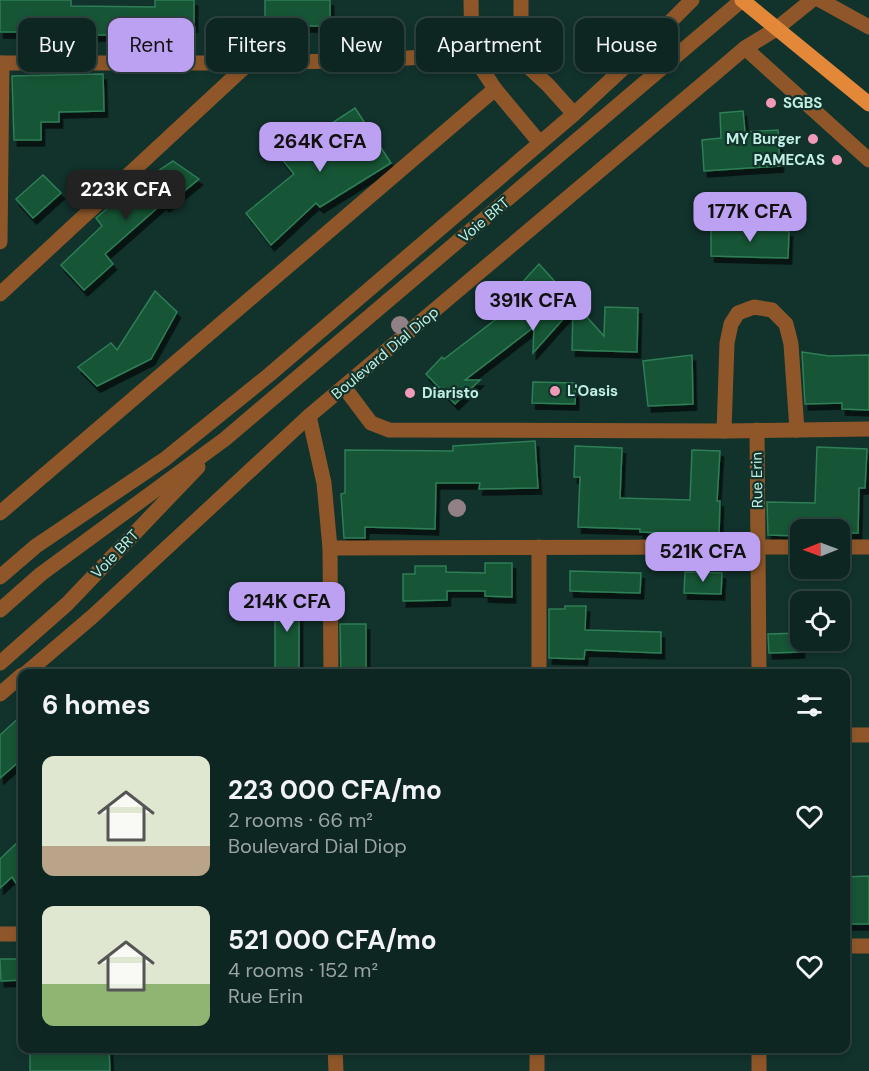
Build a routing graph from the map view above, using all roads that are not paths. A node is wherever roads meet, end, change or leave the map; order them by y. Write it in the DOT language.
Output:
graph roads {
  1 [pos="471,0"];
  2 [pos="521,0"];
  3 [pos="692,0"];
  4 [pos="742,0"];
  5 [pos="812,0"];
  6 [pos="820,0"];
  7 [pos="471,18"];
  8 [pos="521,18"];
  9 [pos="869,27"];
  10 [pos="776,29"];
  11 [pos="746,48"];
  12 [pos="416,57"];
  13 [pos="308,62"];
  14 [pos="1,63"];
  15 [pos="206,63"];
  16 [pos="239,72"];
  17 [pos="484,72"];
  18 [pos="534,72"];
  19 [pos="495,89"];
  20 [pos="869,104"];
  21 [pos="574,114"];
  22 [pos="540,143"];
  23 [pos="869,160"];
  24 [pos="0,242"];
  25 [pos="0,294"];
  26 [pos="344,387"];
  27 [pos="309,416"];
  28 [pos="869,429"];
  29 [pos="757,430"];
  30 [pos="797,430"];
  31 [pos="724,431"];
  32 [pos="225,439"];
  33 [pos="0,513"];
  34 [pos="790,547"];
  35 [pos="850,547"];
  36 [pos="869,547"];
  37 [pos="330,548"];
  38 [pos="539,548"];
  39 [pos="758,548"];
  40 [pos="0,577"];
  41 [pos="0,610"];
  42 [pos="0,663"];
  43 [pos="30,669"];
  44 [pos="331,669"];
  45 [pos="539,669"];
  46 [pos="759,669"];
  47 [pos="18,679"];
  48 [pos="0,694"];
  49 [pos="850,735"];
  50 [pos="869,735"];
  51 [pos="0,934"];
  52 [pos="18,934"];
  53 [pos="850,945"];
  54 [pos="869,946"];
  55 [pos="335,1053"];
  56 [pos="537,1053"];
  57 [pos="759,1053"];
  58 [pos="336,1071"];
  59 [pos="537,1071"];
  60 [pos="759,1071"];
  1 -- 7 [label="street"];
  2 -- 8 [label="street"];
  3 -- 21 [label="street"];
  4 -- 10 [label="main road"];
  4 -- 32 [label="street, Voie BRT"];
  5 -- 10 [label="street, Boulevard Dial Diop"];
  6 -- 9 [label="street"];
  10 -- 11 [label="street, Boulevard Dial Diop"];
  10 -- 20 [label="main road"];
  11 -- 23 [label="street"];
  11 -- 26 [label="street, Boulevard Dial Diop"];
  12 -- 13 [label="street"];
  14 -- 15 [label="street"];
  14 -- 24 [label="street"];
  16 -- 25 [label="street"];
  17 -- 19 [label="street"];
  18 -- 21 [label="street"];
  19 -- 22 [label="street"];
  19 -- 33 [label="street"];
  21 -- 22 [label="street"];
  22 -- 40 [label="street"];
  26 -- 27 [label="street, Boulevard Dial Diop"];
  26 -- 31 [label="street"];
  27 -- 37 [label="street"];
  27 -- 43 [label="street, Boulevard Dial Diop"];
  28 -- 30 [label="street"];
  29 -- 30 [label="street"];
  29 -- 31 [label="street"];
  29 -- 39 [label="street, Rue Erin"];
  30 -- 31 [label="street"];
  32 -- 41 [label="street, Voie BRT"];
  32 -- 42 [label="street, Voie BRT"];
  34 -- 39 [label="street"];
  35 -- 36 [label="street"];
  37 -- 38 [label="street"];
  37 -- 44 [label="street"];
  38 -- 39 [label="street"];
  38 -- 45 [label="street"];
  39 -- 46 [label="street, Rue Erin"];
  47 -- 48 [label="street, Boulevard Dial Diop"];
  49 -- 50 [label="street"];
  51 -- 52 [label="street"];
  53 -- 54 [label="street"];
  55 -- 58 [label="street"];
  56 -- 59 [label="street"];
  57 -- 60 [label="street"];
}
